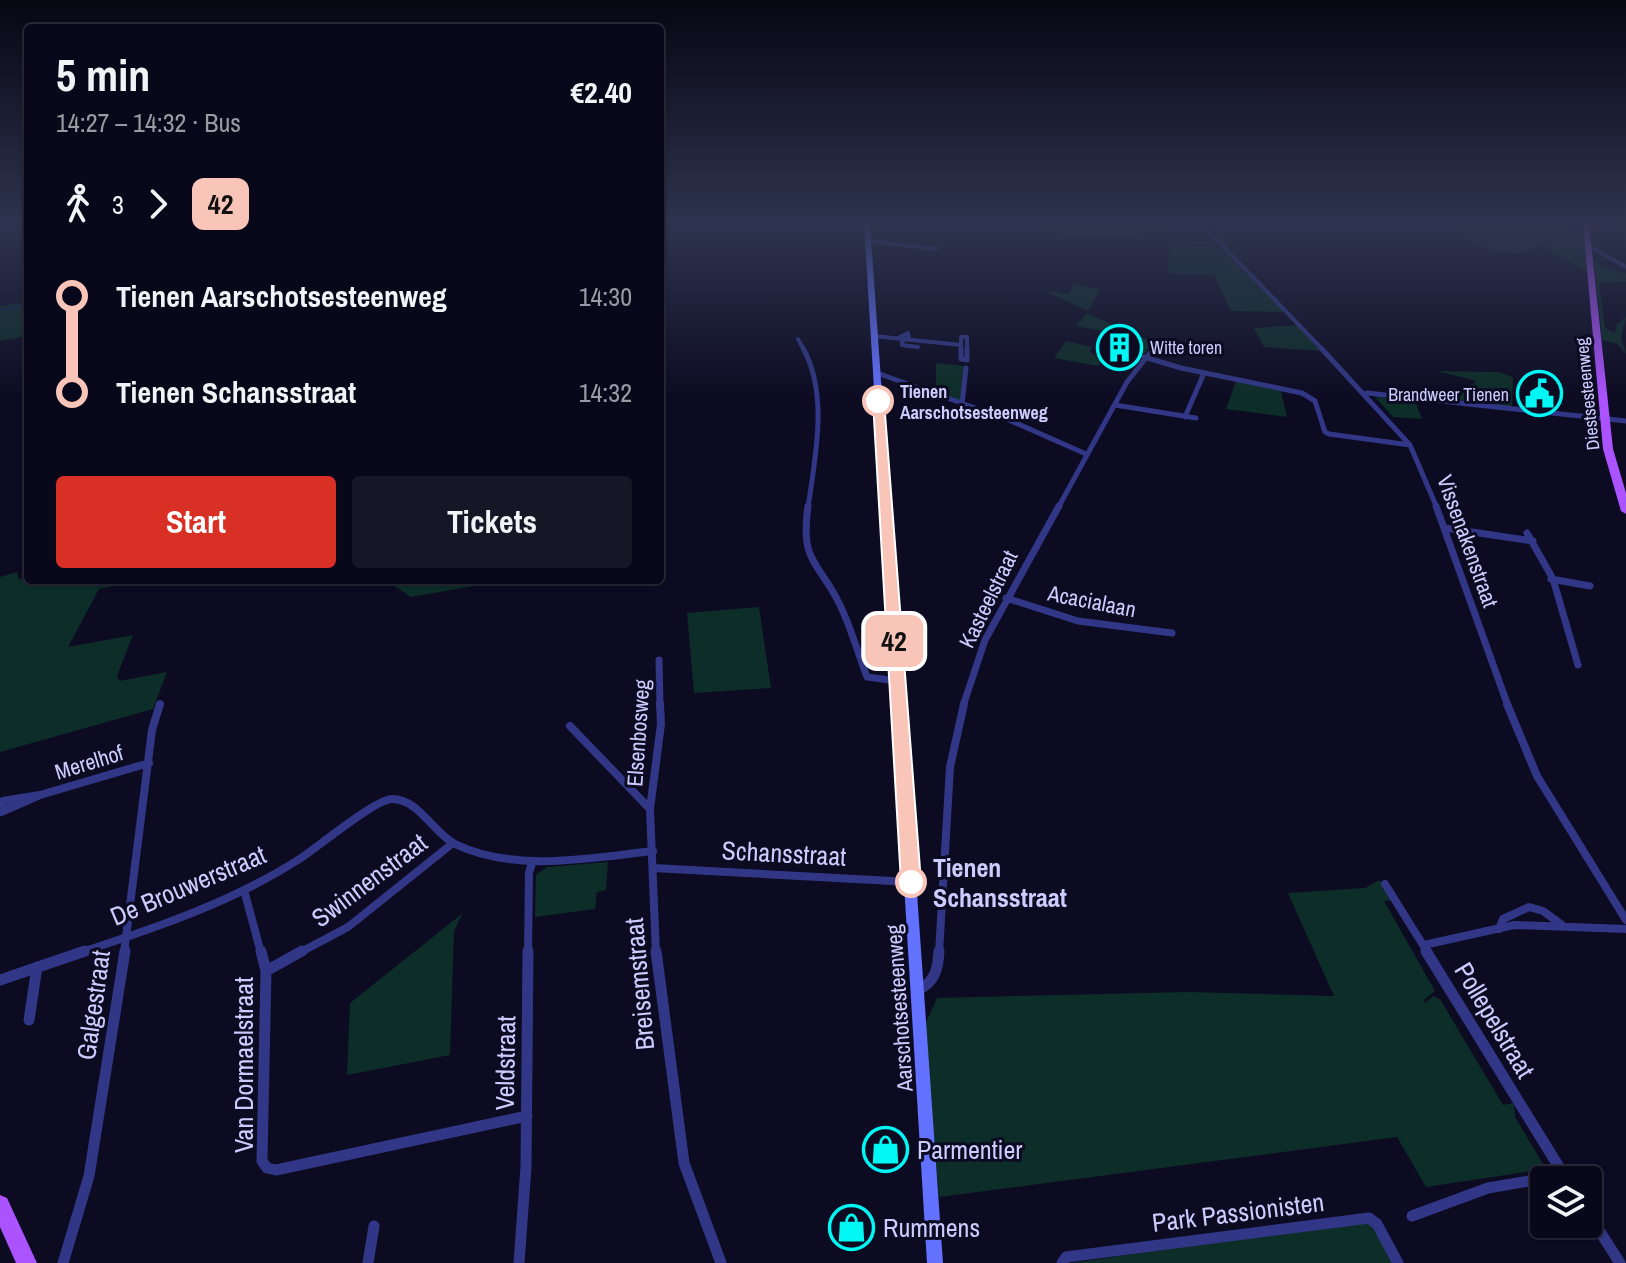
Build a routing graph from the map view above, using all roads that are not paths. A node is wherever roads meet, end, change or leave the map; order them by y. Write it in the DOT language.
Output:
graph roads {
  1 [pos="871,283"];
  2 [pos="1260,283"];
  3 [pos="1592,283"];
  4 [pos="874,336"];
  5 [pos="798,339"];
  6 [pos="1158,343"];
  7 [pos="961,347"];
  8 [pos="1144,357"];
  9 [pos="966,368"];
  10 [pos="877,373"];
  11 [pos="1204,373"];
  12 [pos="1367,393"];
  13 [pos="962,404"];
  14 [pos="1115,405"];
  15 [pos="1185,417"];
  16 [pos="1196,418"];
  17 [pos="1605,419"];
  18 [pos="1626,421"];
  19 [pos="1410,445"];
  20 [pos="1086,454"];
  21 [pos="1626,511"];
  22 [pos="1445,528"];
  23 [pos="1527,533"];
  24 [pos="1533,541"];
  25 [pos="1551,579"];
  26 [pos="1590,586"];
  27 [pos="1006,598"];
  28 [pos="1172,633"];
  29 [pos="659,660"];
  30 [pos="1578,665"];
  31 [pos="897,681"];
  32 [pos="160,703"];
  33 [pos="570,726"];
  34 [pos="149,763"];
  35 [pos="40,795"];
  36 [pos="650,809"];
  37 [pos="453,843"];
  38 [pos="653,851"];
  39 [pos="532,863"];
  40 [pos="654,868"];
  41 [pos="911,882"];
  42 [pos="1385,884"];
  43 [pos="244,890"];
  44 [pos="1626,920"];
  45 [pos="1563,927"];
  46 [pos="1499,929"];
  47 [pos="1626,929"];
  48 [pos="125,936"];
  49 [pos="1424,945"];
  50 [pos="37,967"];
  51 [pos="266,971"];
  52 [pos="0,980"];
  53 [pos="918,990"];
  54 [pos="29,1020"];
  55 [pos="527,1116"];
  56 [pos="1558,1166"];
  57 [pos="1530,1182"];
  58 [pos="0,1205"];
  59 [pos="1412,1216"];
  60 [pos="374,1226"];
  61 [pos="1602,1235"];
  62 [pos="27,1263"];
  63 [pos="63,1263"];
  64 [pos="368,1263"];
  65 [pos="519,1263"];
  66 [pos="721,1263"];
  67 [pos="935,1263"];
  68 [pos="1062,1263"];
  69 [pos="1398,1263"];
  70 [pos="1620,1263"];
  1 -- 4 [label="main road, Aarschotsesteenweg"];
  2 -- 12 [label="street, Vissenakenstraat"];
  3 -- 17 [label="main road, Diestsesteenweg"];
  4 -- 7 [label="street"];
  4 -- 10 [label="main road, Aarschotsesteenweg"];
  5 -- 31 [label="street"];
  6 -- 8 [label="street, Kasteelstraat"];
  8 -- 11 [label="street"];
  8 -- 14 [label="street, Kasteelstraat"];
  9 -- 13 [label="street"];
  10 -- 13 [label="street"];
  10 -- 31 [label="main road, Aarschotsesteenweg"];
  11 -- 15 [label="street"];
  11 -- 19 [label="street"];
  12 -- 17 [label="street"];
  12 -- 19 [label="street, Vissenakenstraat"];
  13 -- 20 [label="street"];
  14 -- 15 [label="street"];
  14 -- 20 [label="street, Kasteelstraat"];
  15 -- 16 [label="street"];
  17 -- 18 [label="street"];
  17 -- 21 [label="main road, Diestsesteenweg"];
  19 -- 22 [label="street, Vissenakenstraat"];
  20 -- 27 [label="street, Kasteelstraat"];
  22 -- 24 [label="street"];
  22 -- 44 [label="street, Vissenakenstraat"];
  23 -- 24 [label="street"];
  24 -- 25 [label="street"];
  25 -- 26 [label="street"];
  25 -- 30 [label="street"];
  27 -- 28 [label="street, Acacialaan"];
  27 -- 53 [label="street, Kasteelstraat"];
  29 -- 36 [label="street, Elsenbosweg"];
  31 -- 41 [label="main road, Aarschotsesteenweg"];
  32 -- 34 [label="street, Galgestraat"];
  33 -- 36 [label="street"];
  34 -- 35 [label="street, Merelhof"];
  34 -- 48 [label="street, Galgestraat"];
  36 -- 38 [label="street, Breisemstraat"];
  37 -- 39 [label="street, De Brouwerstraat"];
  37 -- 43 [label="street, De Brouwerstraat"];
  37 -- 51 [label="street, Swinnenstraat"];
  38 -- 39 [label="street, De Brouwerstraat"];
  38 -- 40 [label="street, Breisemstraat"];
  39 -- 55 [label="street, Veldstraat"];
  40 -- 41 [label="street, Schansstraat"];
  40 -- 66 [label="street, Breisemstraat"];
  41 -- 53 [label="main road, Aarschotsesteenweg"];
  42 -- 49 [label="street, Pollepelstraat"];
  43 -- 48 [label="street, De Brouwerstraat"];
  43 -- 51 [label="street, Van Dormaelstraat"];
  45 -- 46 [label="street"];
  45 -- 46 [label="street"];
  45 -- 47 [label="street"];
  46 -- 49 [label="street"];
  48 -- 50 [label="street, De Brouwerstraat"];
  48 -- 63 [label="street, Galgestraat"];
  49 -- 56 [label="street, Pollepelstraat"];
  50 -- 52 [label="street, De Brouwerstraat"];
  50 -- 54 [label="street"];
  51 -- 55 [label="street, Van Dormaelstraat"];
  53 -- 67 [label="main road, Aarschotsesteenweg"];
  55 -- 65 [label="street, Veldstraat"];
  57 -- 59 [label="street"];
  58 -- 62 [label="main road"];
  60 -- 64 [label="street"];
  61 -- 70 [label="street"];
  68 -- 69 [label="street, Park Passionisten"];
}
